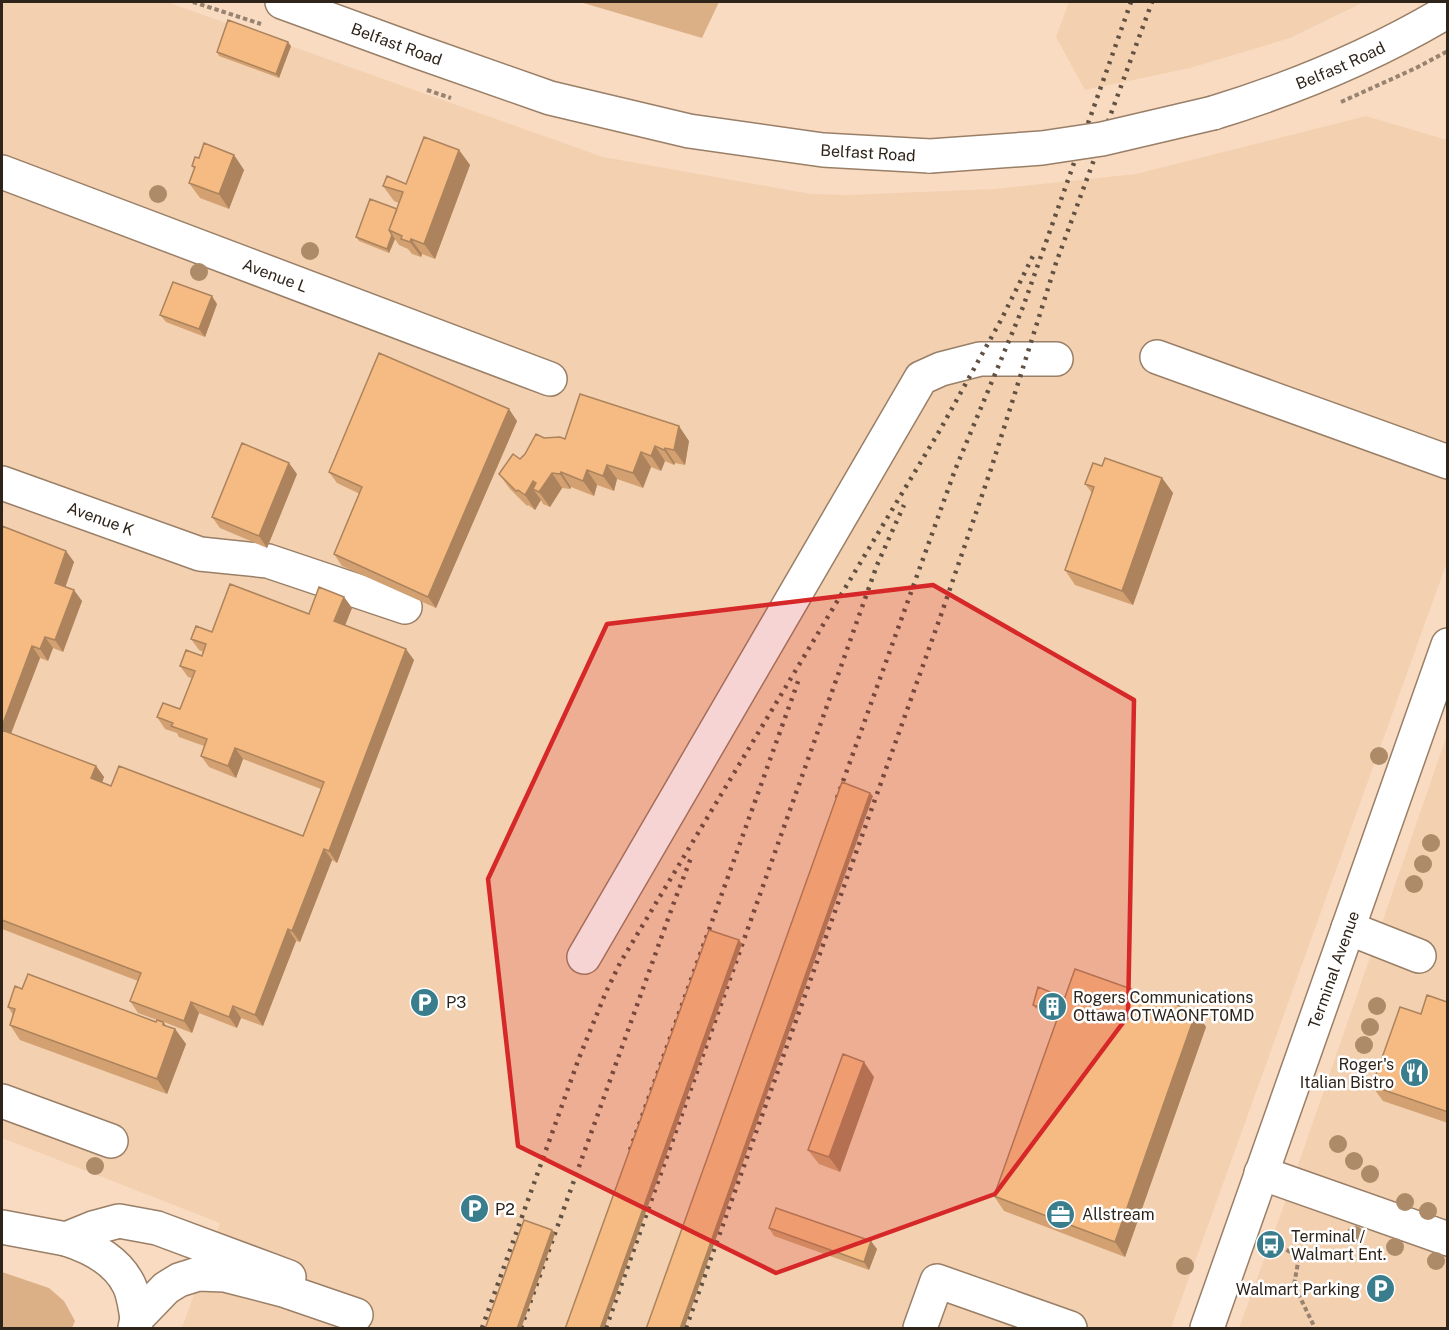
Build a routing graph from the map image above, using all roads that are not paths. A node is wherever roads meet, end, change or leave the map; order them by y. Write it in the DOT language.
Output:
graph roads {
  1 [pos="282,2"];
  2 [pos="1448,11"];
  3 [pos="2,172"];
  4 [pos="1157,357"];
  5 [pos="1056,359"];
  6 [pos="550,379"];
  7 [pos="1448,462"];
  8 [pos="2,483"];
  9 [pos="405,607"];
  10 [pos="1448,645"];
  11 [pos="1348,928"];
  12 [pos="1419,956"];
  13 [pos="584,957"];
  14 [pos="2,1101"];
  15 [pos="111,1141"];
  16 [pos="1261,1173"];
  17 [pos="2,1227"];
  18 [pos="66,1239"];
  19 [pos="1448,1239"];
  20 [pos="286,1283"];
  21 [pos="356,1315"];
  22 [pos="136,1323"];
  23 [pos="920,1329"];
  24 [pos="1070,1329"];
  25 [pos="1207,1329"];
  1 -- 2 [label="street, Belfast Road, bridge"];
  3 -- 6 [label="street, Avenue L"];
  4 -- 7 [label="street"];
  5 -- 13 [label="street"];
  8 -- 9 [label="street, Avenue K"];
  10 -- 11 [label="street, Terminal Avenue"];
  11 -- 12 [label="street"];
  11 -- 16 [label="street, Terminal Avenue"];
  14 -- 15 [label="street"];
  16 -- 19 [label="street"];
  16 -- 25 [label="street, Terminal Avenue"];
  17 -- 18 [label="street"];
  18 -- 20 [label="street"];
  18 -- 22 [label="street"];
  20 -- 21 [label="street"];
  20 -- 22 [label="street"];
  23 -- 24 [label="street"];
}
